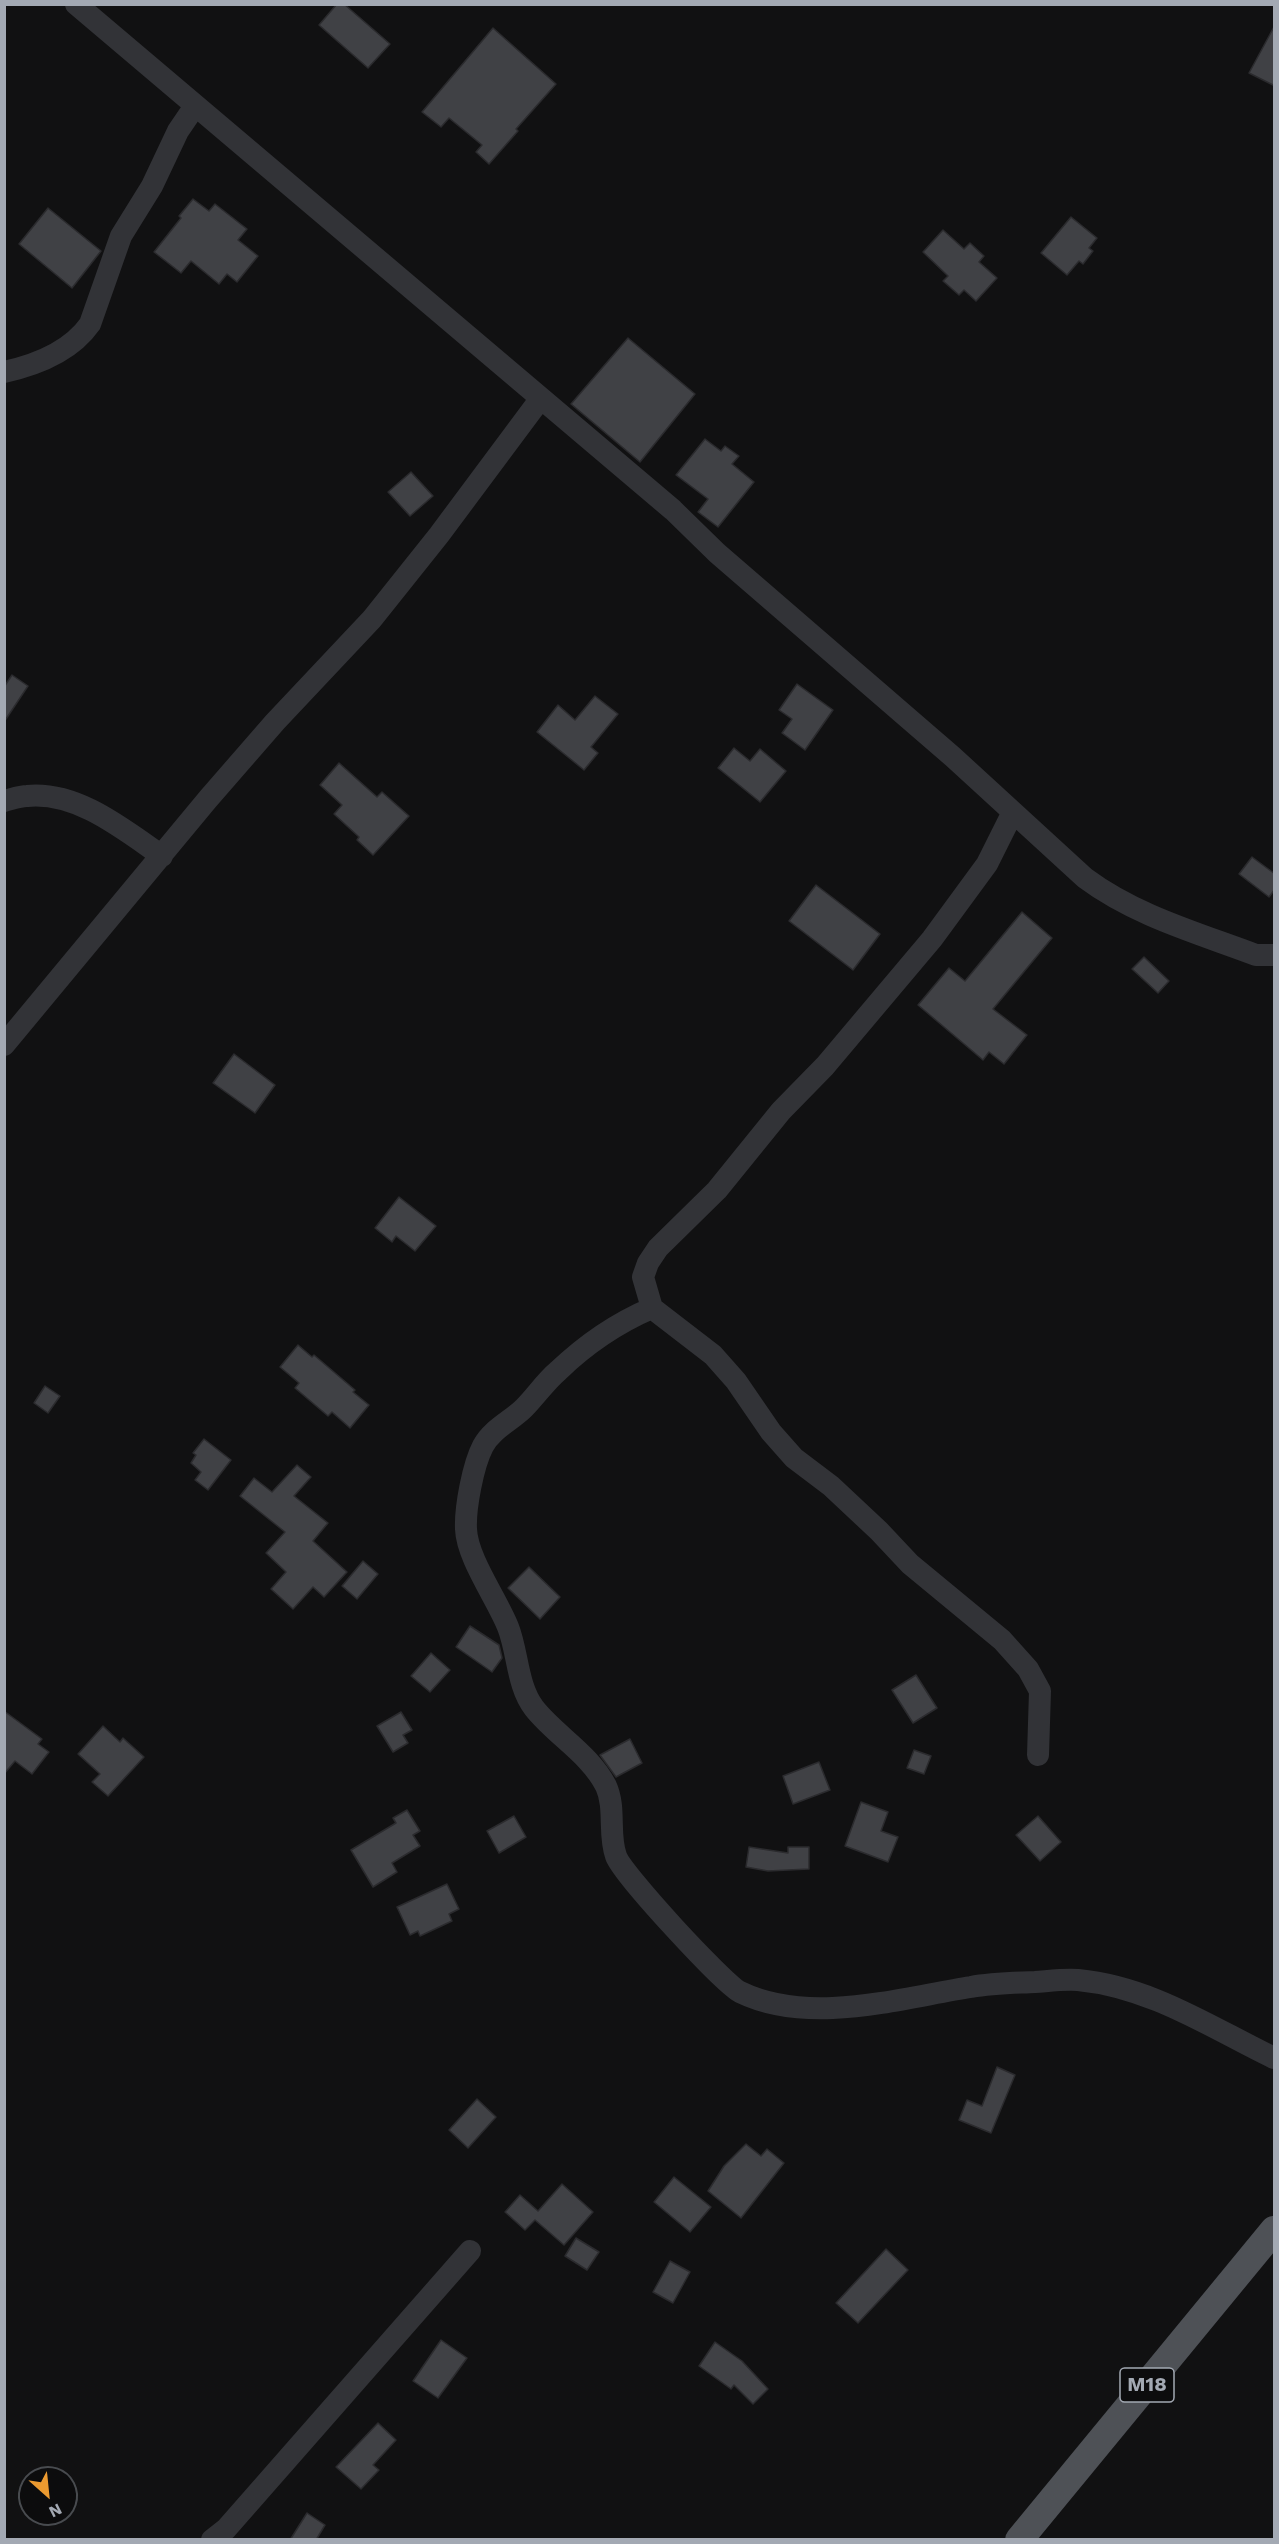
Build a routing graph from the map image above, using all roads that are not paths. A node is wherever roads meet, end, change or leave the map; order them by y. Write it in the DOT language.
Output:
graph roads {
  1 [pos="76,4"];
  2 [pos="195,106"];
  3 [pos="4,372"];
  4 [pos="541,398"];
  5 [pos="4,801"];
  6 [pos="1013,812"];
  7 [pos="162,856"];
  8 [pos="1275,955"];
  9 [pos="4,1045"];
  10 [pos="652,1308"];
  11 [pos="1038,1755"];
  12 [pos="1275,2058"];
  13 [pos="1275,2230"];
  14 [pos="470,2251"];
  15 [pos="212,2540"];
  16 [pos="1019,2540"];
  1 -- 2 [label="street"];
  2 -- 3 [label="street"];
  2 -- 4 [label="street"];
  4 -- 6 [label="street"];
  4 -- 7 [label="street"];
  5 -- 7 [label="street"];
  6 -- 8 [label="street"];
  6 -- 10 [label="street"];
  7 -- 9 [label="street"];
  10 -- 11 [label="street"];
  10 -- 12 [label="street"];
  13 -- 16 [label="main road, M18"];
  14 -- 15 [label="street"];
}
